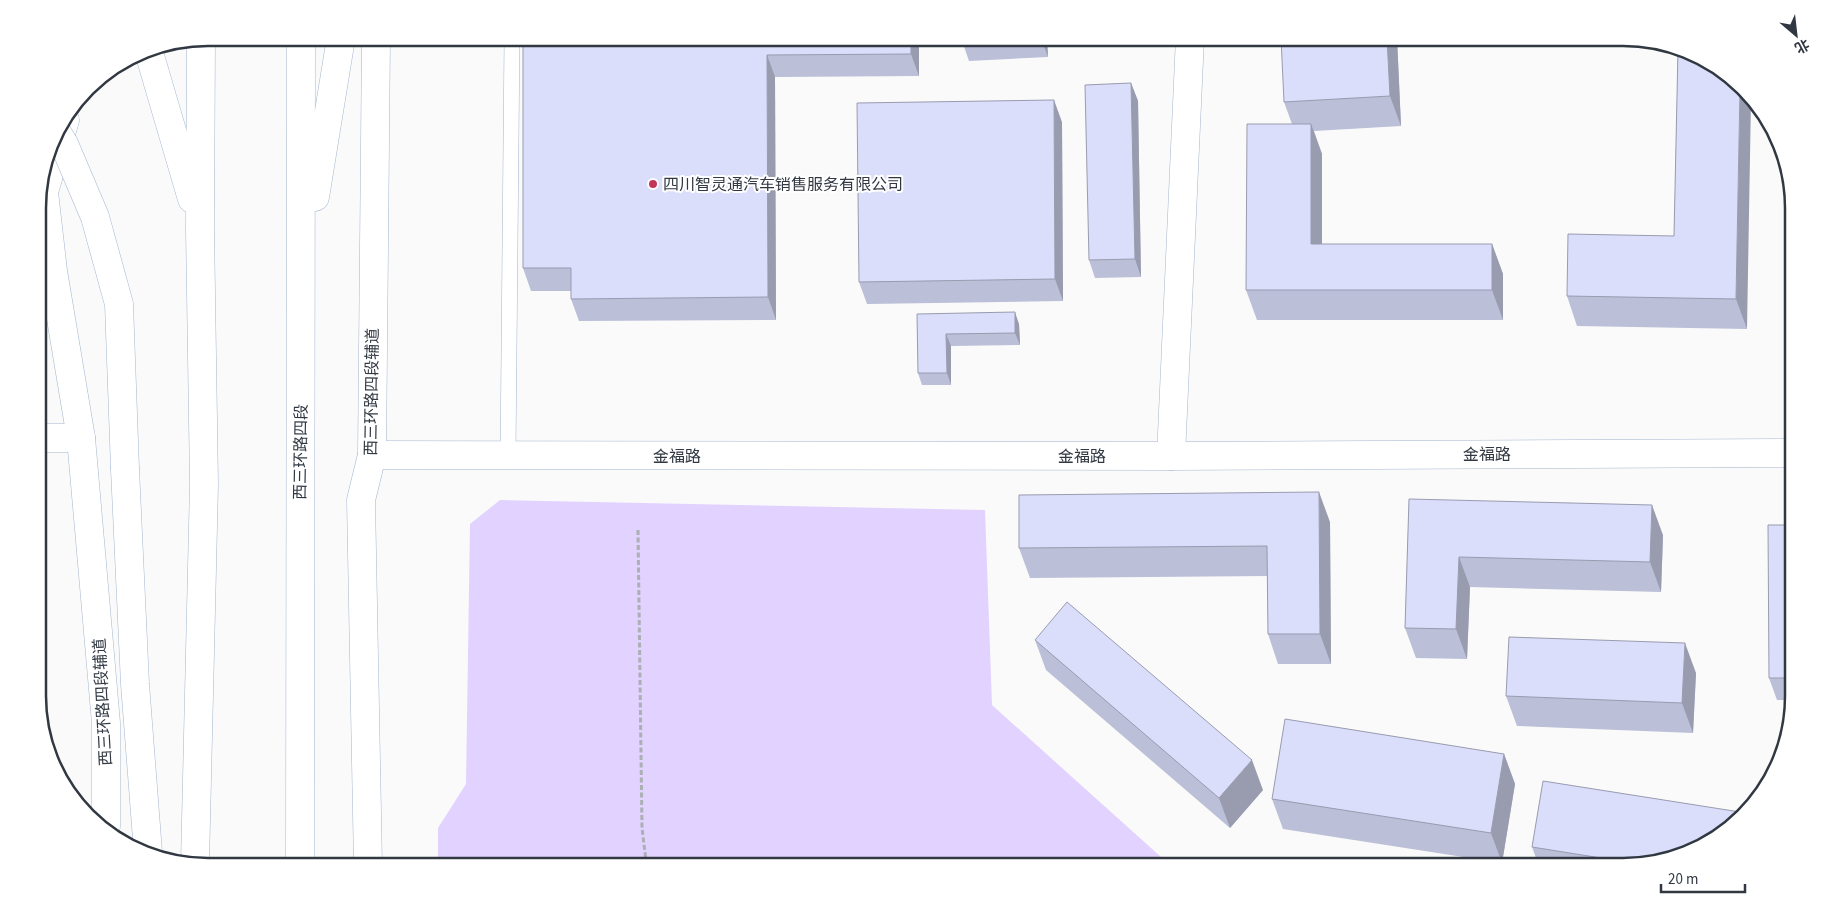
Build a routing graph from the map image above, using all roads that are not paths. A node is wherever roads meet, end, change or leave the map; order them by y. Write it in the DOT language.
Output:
graph roads {
  1 [pos="301,46"];
  2 [pos="340,46"];
  3 [pos="376,46"];
  4 [pos="512,46"];
  5 [pos="1190,46"];
  6 [pos="201,47"];
  7 [pos="150,57"];
  8 [pos="62,140"];
  9 [pos="47,218"];
  10 [pos="200,229"];
  11 [pos="302,273"];
  12 [pos="47,438"];
  13 [pos="80,438"];
  14 [pos="1785,452"];
  15 [pos="372,455"];
  16 [pos="508,456"];
  17 [pos="1170,456"];
  18 [pos="106,820"];
  19 [pos="147,845"];
  20 [pos="195,857"];
  21 [pos="300,858"];
  22 [pos="368,858"];
  1 -- 11 [label="main road, 西三环路四段"];
  2 -- 11 [label="main road"];
  3 -- 15 [label="main road, 西三环路四段辅道"];
  4 -- 16 [label="lane"];
  5 -- 17 [label="main road"];
  6 -- 10 [label="main road"];
  7 -- 10 [label="main road"];
  8 -- 19 [label="main road, bridge"];
  9 -- 13 [label="main road, 西三环路四段辅道"];
  10 -- 20 [label="main road"];
  11 -- 21 [label="main road, 西三环路四段"];
  12 -- 13 [label="main road"];
  13 -- 18 [label="main road, 西三环路四段辅道"];
  14 -- 17 [label="main road, 金福路"];
  15 -- 16 [label="main road, 金福路"];
  15 -- 22 [label="main road, 西三环路四段辅道"];
  16 -- 17 [label="main road, 金福路"];
}
